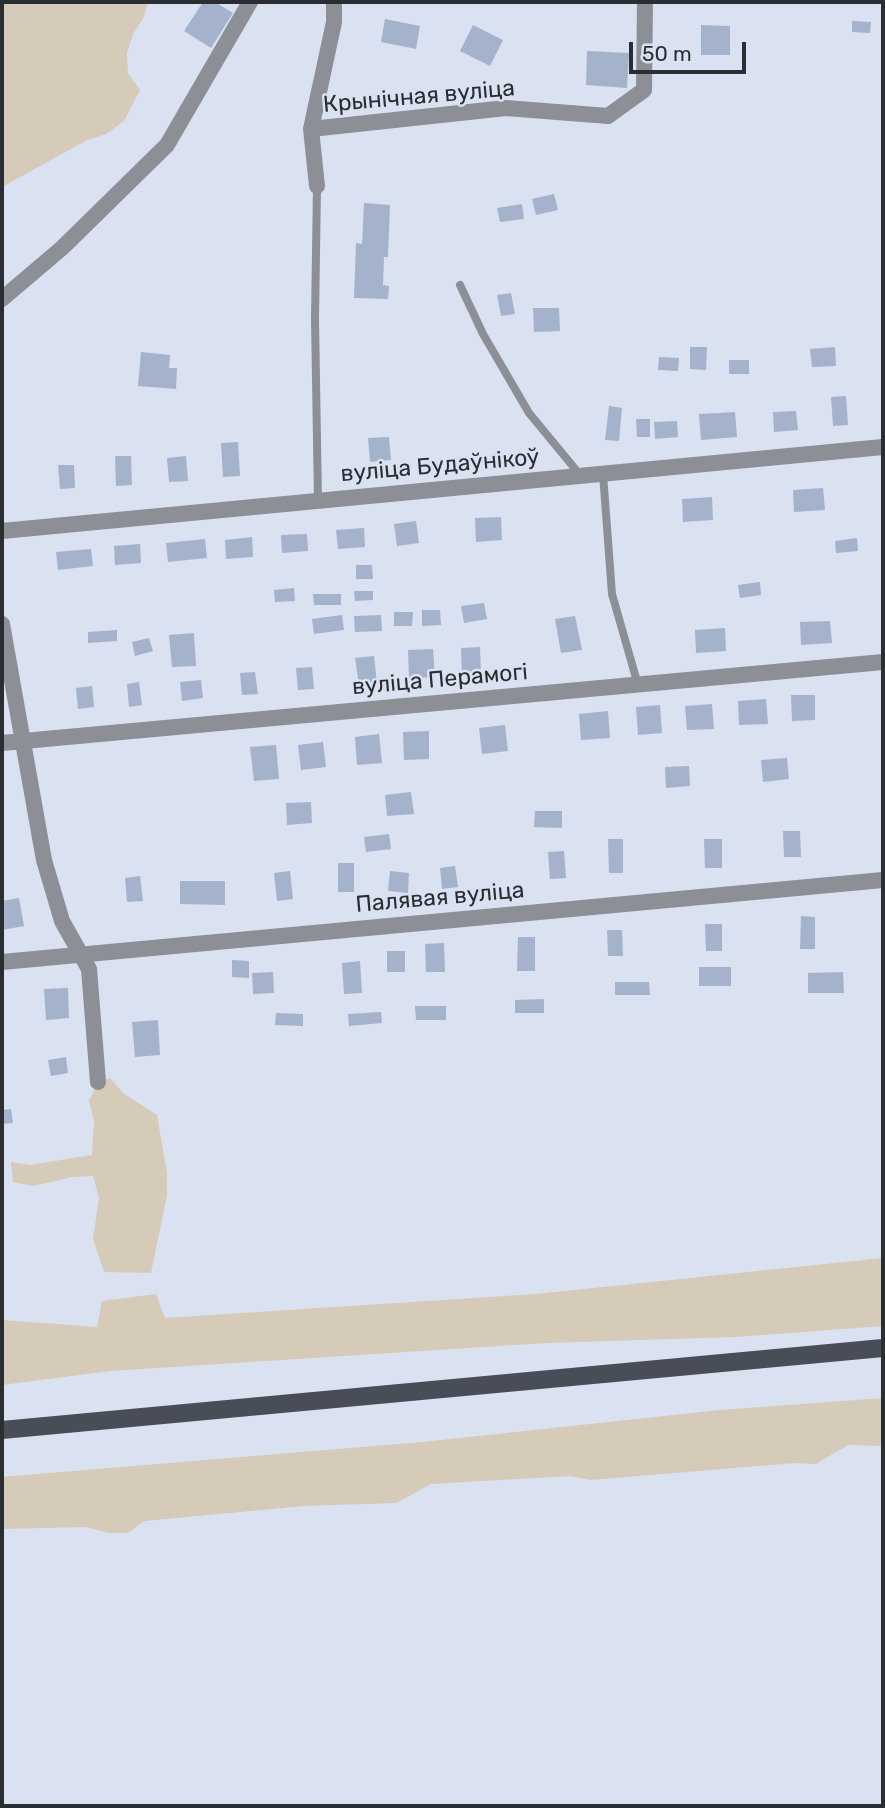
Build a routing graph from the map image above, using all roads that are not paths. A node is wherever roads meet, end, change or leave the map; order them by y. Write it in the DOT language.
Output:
graph roads {
  1 [pos="250,2"];
  2 [pos="334,2"];
  3 [pos="645,2"];
  4 [pos="311,129"];
  5 [pos="317,186"];
  6 [pos="460,285"];
  7 [pos="2,299"];
  8 [pos="883,447"];
  9 [pos="603,474"];
  10 [pos="581,476"];
  11 [pos="318,501"];
  12 [pos="2,531"];
  13 [pos="2,624"];
  14 [pos="883,662"];
  15 [pos="638,685"];
  16 [pos="24,741"];
  17 [pos="2,743"];
  18 [pos="883,880"];
  19 [pos="80,954"];
  20 [pos="2,962"];
  21 [pos="98,1082"];
  22 [pos="883,1348"];
  23 [pos="2,1430"];
  1 -- 7 [label="street"];
  2 -- 4 [label="street"];
  3 -- 4 [label="street, Крынічная вуліца"];
  4 -- 5 [label="street"];
  5 -- 11 [label="lane"];
  6 -- 10 [label="lane"];
  8 -- 9 [label="street, вуліца Будаўнікоў"];
  9 -- 10 [label="street, вуліца Будаўнікоў"];
  9 -- 15 [label="lane"];
  10 -- 11 [label="street, вуліца Будаўнікоў"];
  11 -- 12 [label="street, вуліца Будаўнікоў"];
  13 -- 16 [label="street"];
  14 -- 15 [label="street, вуліца Перамогі"];
  15 -- 16 [label="street, вуліца Перамогі"];
  16 -- 17 [label="street, вуліца Перамогі"];
  16 -- 19 [label="street"];
  18 -- 19 [label="street, Палявая вуліца"];
  19 -- 20 [label="street, Палявая вуліца"];
  19 -- 21 [label="street"];
  22 -- 23 [label="main road"];
}
